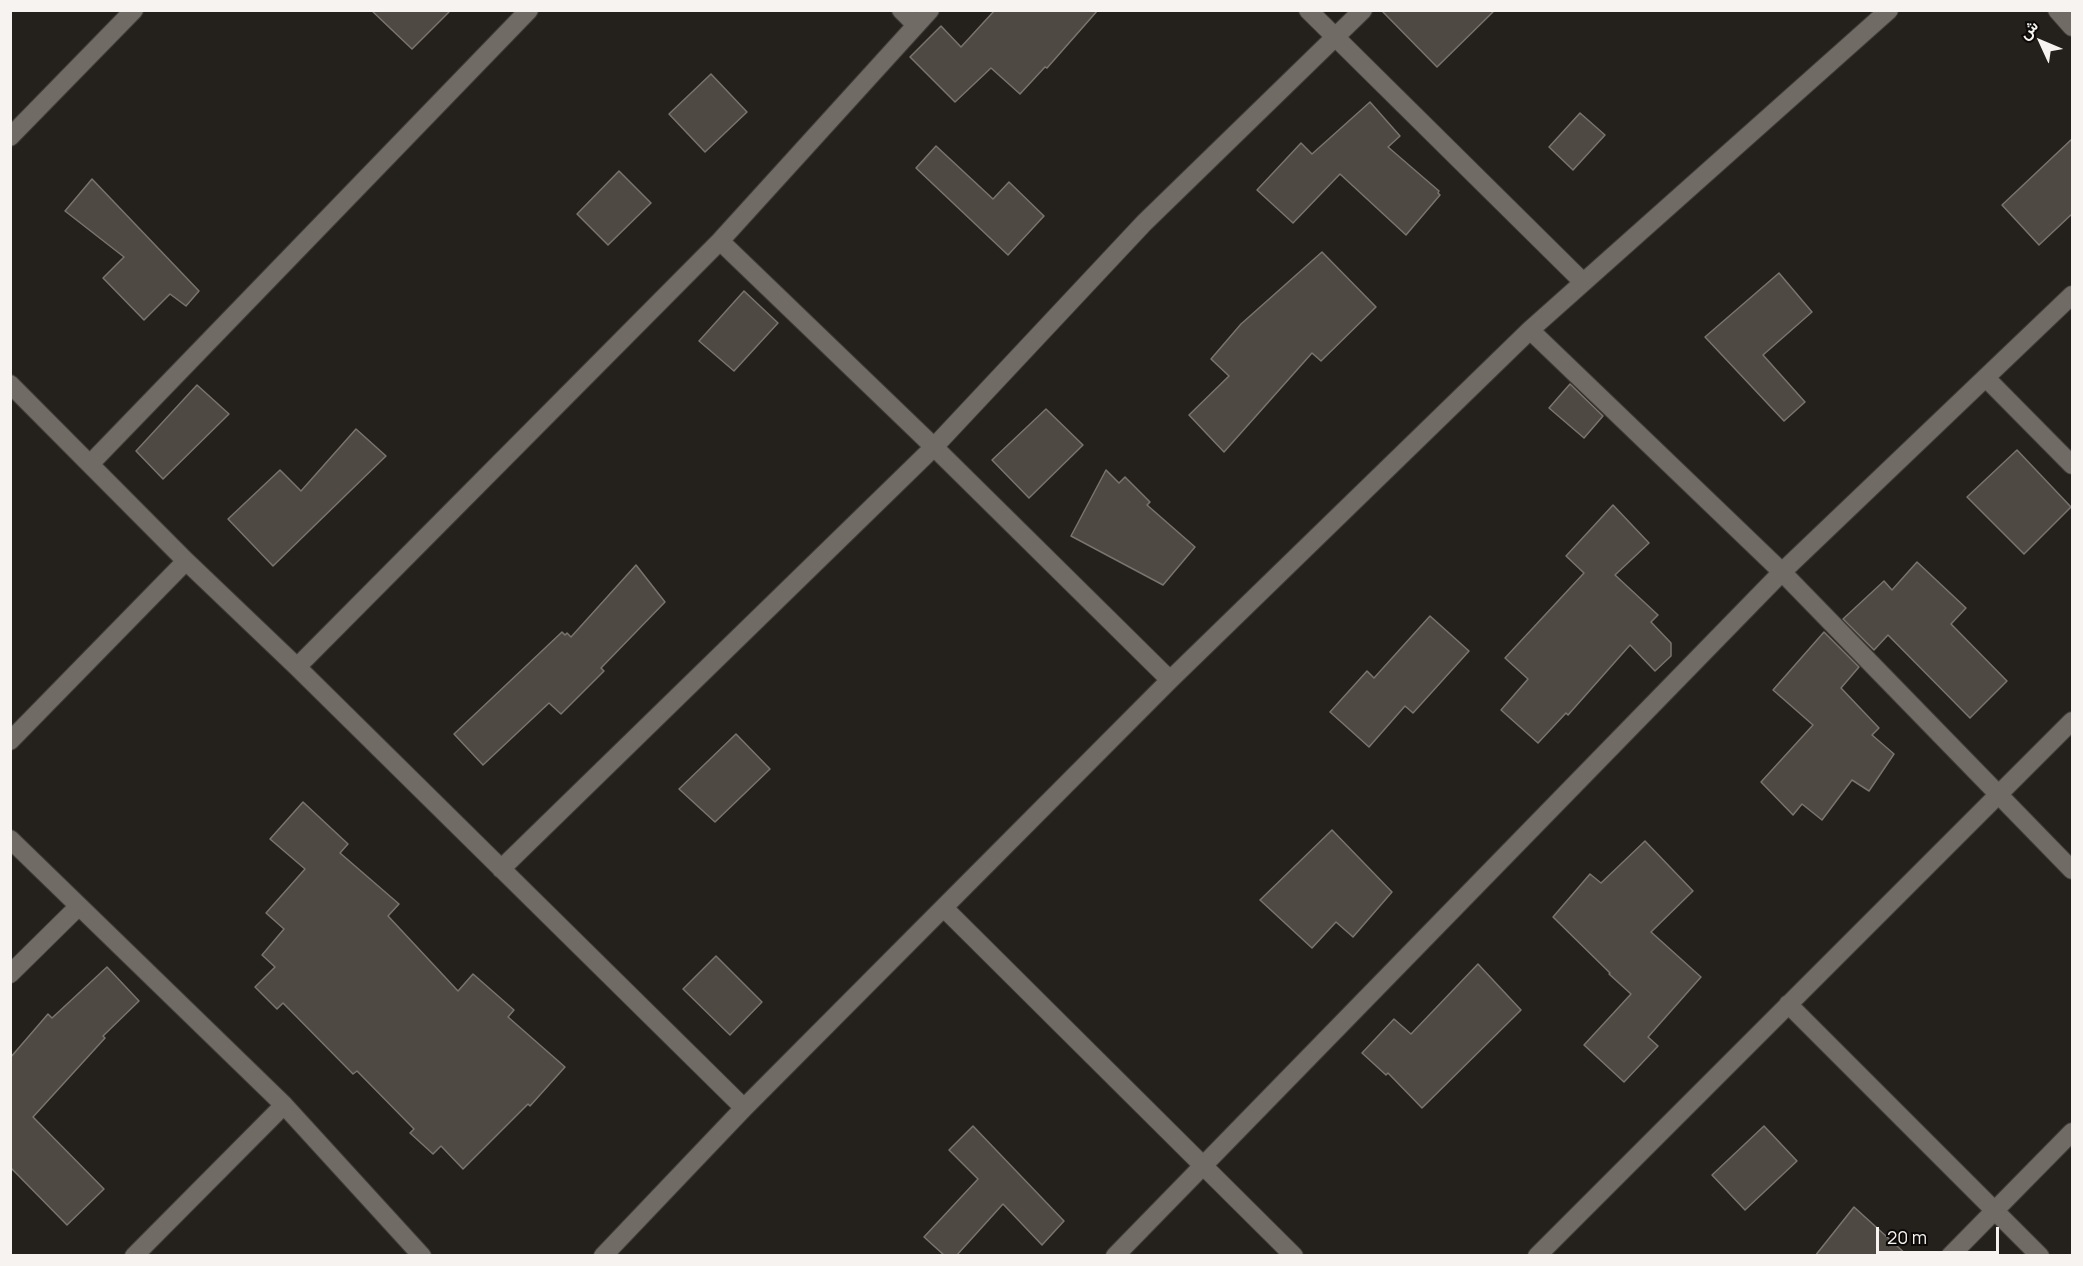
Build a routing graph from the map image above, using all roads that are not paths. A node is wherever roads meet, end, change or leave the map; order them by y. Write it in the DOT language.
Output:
graph roads {
  1 [pos="134,10"];
  2 [pos="529,10"];
  3 [pos="901,10"];
  4 [pos="930,10"];
  5 [pos="1308,10"];
  6 [pos="1363,10"];
  7 [pos="1888,10"];
  8 [pos="2057,10"];
  9 [pos="916,25"];
  10 [pos="2073,27"];
  11 [pos="1336,38"];
  12 [pos="10,136"];
  13 [pos="720,241"];
  14 [pos="1583,282"];
  15 [pos="2073,295"];
  16 [pos="1530,330"];
  17 [pos="1986,378"];
  18 [pos="10,384"];
  19 [pos="934,447"];
  20 [pos="90,464"];
  21 [pos="2073,465"];
  22 [pos="186,561"];
  23 [pos="1782,572"];
  24 [pos="297,667"];
  25 [pos="1170,680"];
  26 [pos="2073,721"];
  27 [pos="10,741"];
  28 [pos="1999,793"];
  29 [pos="10,838"];
  30 [pos="501,869"];
  31 [pos="2073,870"];
  32 [pos="79,906"];
  33 [pos="944,908"];
  34 [pos="10,974"];
  35 [pos="1788,1004"];
  36 [pos="284,1105"];
  37 [pos="744,1108"];
  38 [pos="2073,1132"];
  39 [pos="1202,1165"];
  40 [pos="1994,1210"];
  41 [pos="134,1256"];
  42 [pos="422,1256"];
  43 [pos="603,1256"];
  44 [pos="1115,1256"];
  45 [pos="1294,1256"];
  46 [pos="1538,1256"];
  47 [pos="1950,1256"];
  48 [pos="2040,1256"];
  1 -- 12 [label="street"];
  2 -- 20 [label="street"];
  3 -- 9 [label="street"];
  4 -- 9 [label="street"];
  5 -- 11 [label="street"];
  6 -- 11 [label="street"];
  7 -- 14 [label="street"];
  8 -- 10 [label="street"];
  9 -- 13 [label="street"];
  11 -- 14 [label="street"];
  11 -- 19 [label="street"];
  13 -- 19 [label="street"];
  13 -- 24 [label="street"];
  14 -- 16 [label="street"];
  15 -- 17 [label="street"];
  16 -- 23 [label="street"];
  16 -- 25 [label="street"];
  17 -- 21 [label="street"];
  17 -- 23 [label="street"];
  18 -- 20 [label="street"];
  19 -- 25 [label="street"];
  19 -- 30 [label="street"];
  20 -- 22 [label="street"];
  22 -- 24 [label="street"];
  22 -- 27 [label="street"];
  23 -- 28 [label="street"];
  23 -- 39 [label="street"];
  24 -- 30 [label="street"];
  25 -- 33 [label="street"];
  26 -- 28 [label="street"];
  28 -- 31 [label="street"];
  28 -- 35 [label="street"];
  29 -- 32 [label="street"];
  30 -- 37 [label="street"];
  32 -- 34 [label="street"];
  32 -- 36 [label="street"];
  33 -- 37 [label="street"];
  33 -- 39 [label="street"];
  35 -- 40 [label="street"];
  35 -- 46 [label="street"];
  36 -- 41 [label="street"];
  36 -- 42 [label="street"];
  37 -- 43 [label="street"];
  38 -- 40 [label="street"];
  39 -- 44 [label="street"];
  39 -- 45 [label="street"];
  40 -- 47 [label="street"];
  40 -- 48 [label="street"];
}
